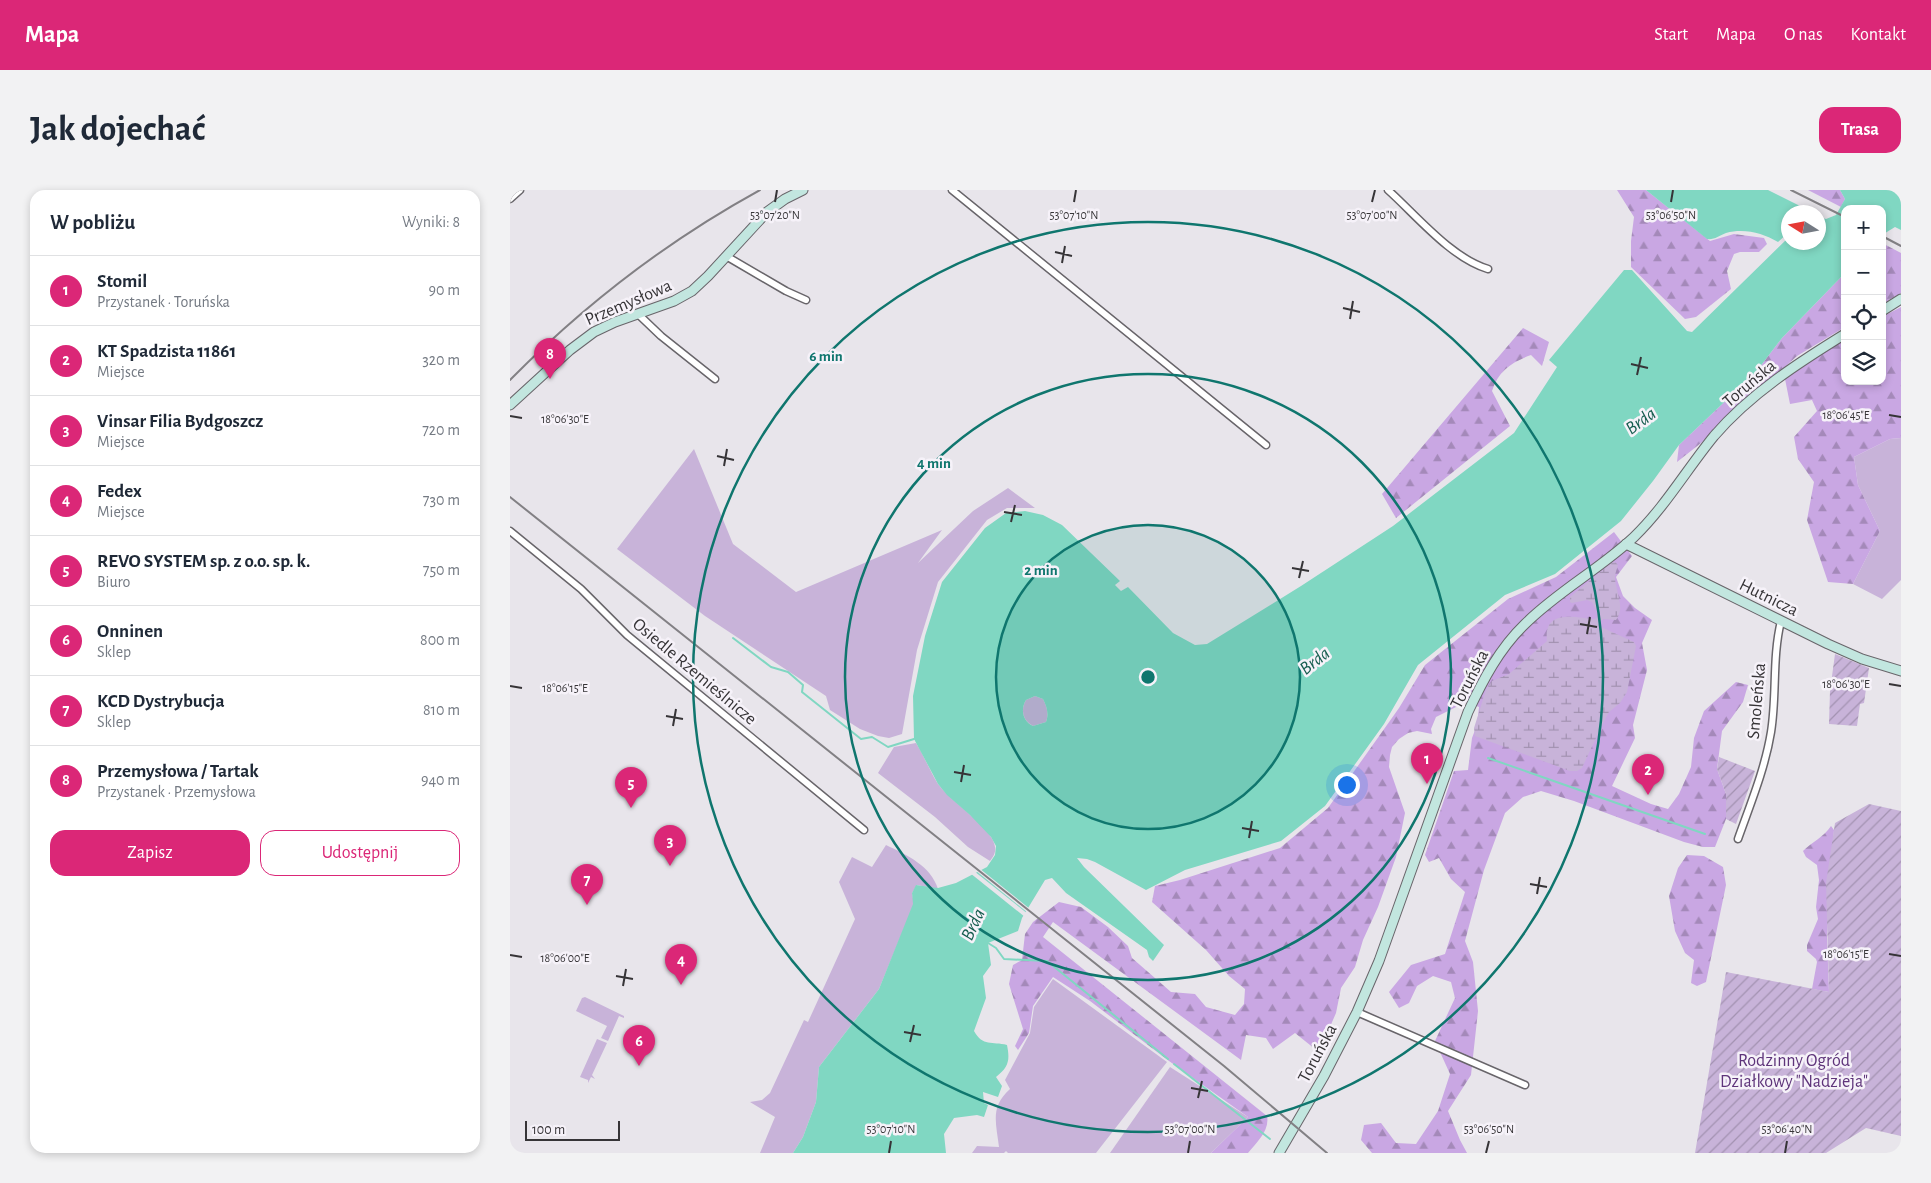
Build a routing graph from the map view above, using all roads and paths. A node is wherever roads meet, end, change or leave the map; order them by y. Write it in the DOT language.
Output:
graph roads {
  1 [pos="803,190"];
  2 [pos="952,190"];
  3 [pos="1388,190"];
  4 [pos="517,191"];
  5 [pos="510,199"];
  6 [pos="726,256"];
  7 [pos="1488,269"];
  8 [pos="1901,299"];
  9 [pos="806,300"];
  10 [pos="1886,308"];
  11 [pos="638,314"];
  12 [pos="1841,337"];
  13 [pos="715,380"];
  14 [pos="510,405"];
  15 [pos="1266,445"];
  16 [pos="510,531"];
  17 [pos="1626,544"];
  18 [pos="1781,621"];
  19 [pos="1901,671"];
  20 [pos="864,830"];
  21 [pos="1738,839"];
  22 [pos="1357,1012"];
  23 [pos="1525,1085"];
  24 [pos="1279,1153"];
  1 -- 6 [label="street, Przemysłowa"];
  2 -- 15 [label="street"];
  3 -- 7 [label="street"];
  4 -- 5 [label="street"];
  6 -- 9 [label="street"];
  6 -- 11 [label="street, Przemysłowa"];
  8 -- 10 [label="street"];
  11 -- 13 [label="street"];
  11 -- 14 [label="street, Przemysłowa"];
  12 -- 17 [label="street, Toruńska"];
  16 -- 20 [label="street, Osiedle Rzemieślnicze"];
  17 -- 18 [label="street, Hutnicza"];
  17 -- 22 [label="street, Toruńska"];
  18 -- 19 [label="street, Hutnicza"];
  18 -- 21 [label="street, Smoleńska"];
  22 -- 23 [label="street"];
  22 -- 24 [label="street, Toruńska"];
}
